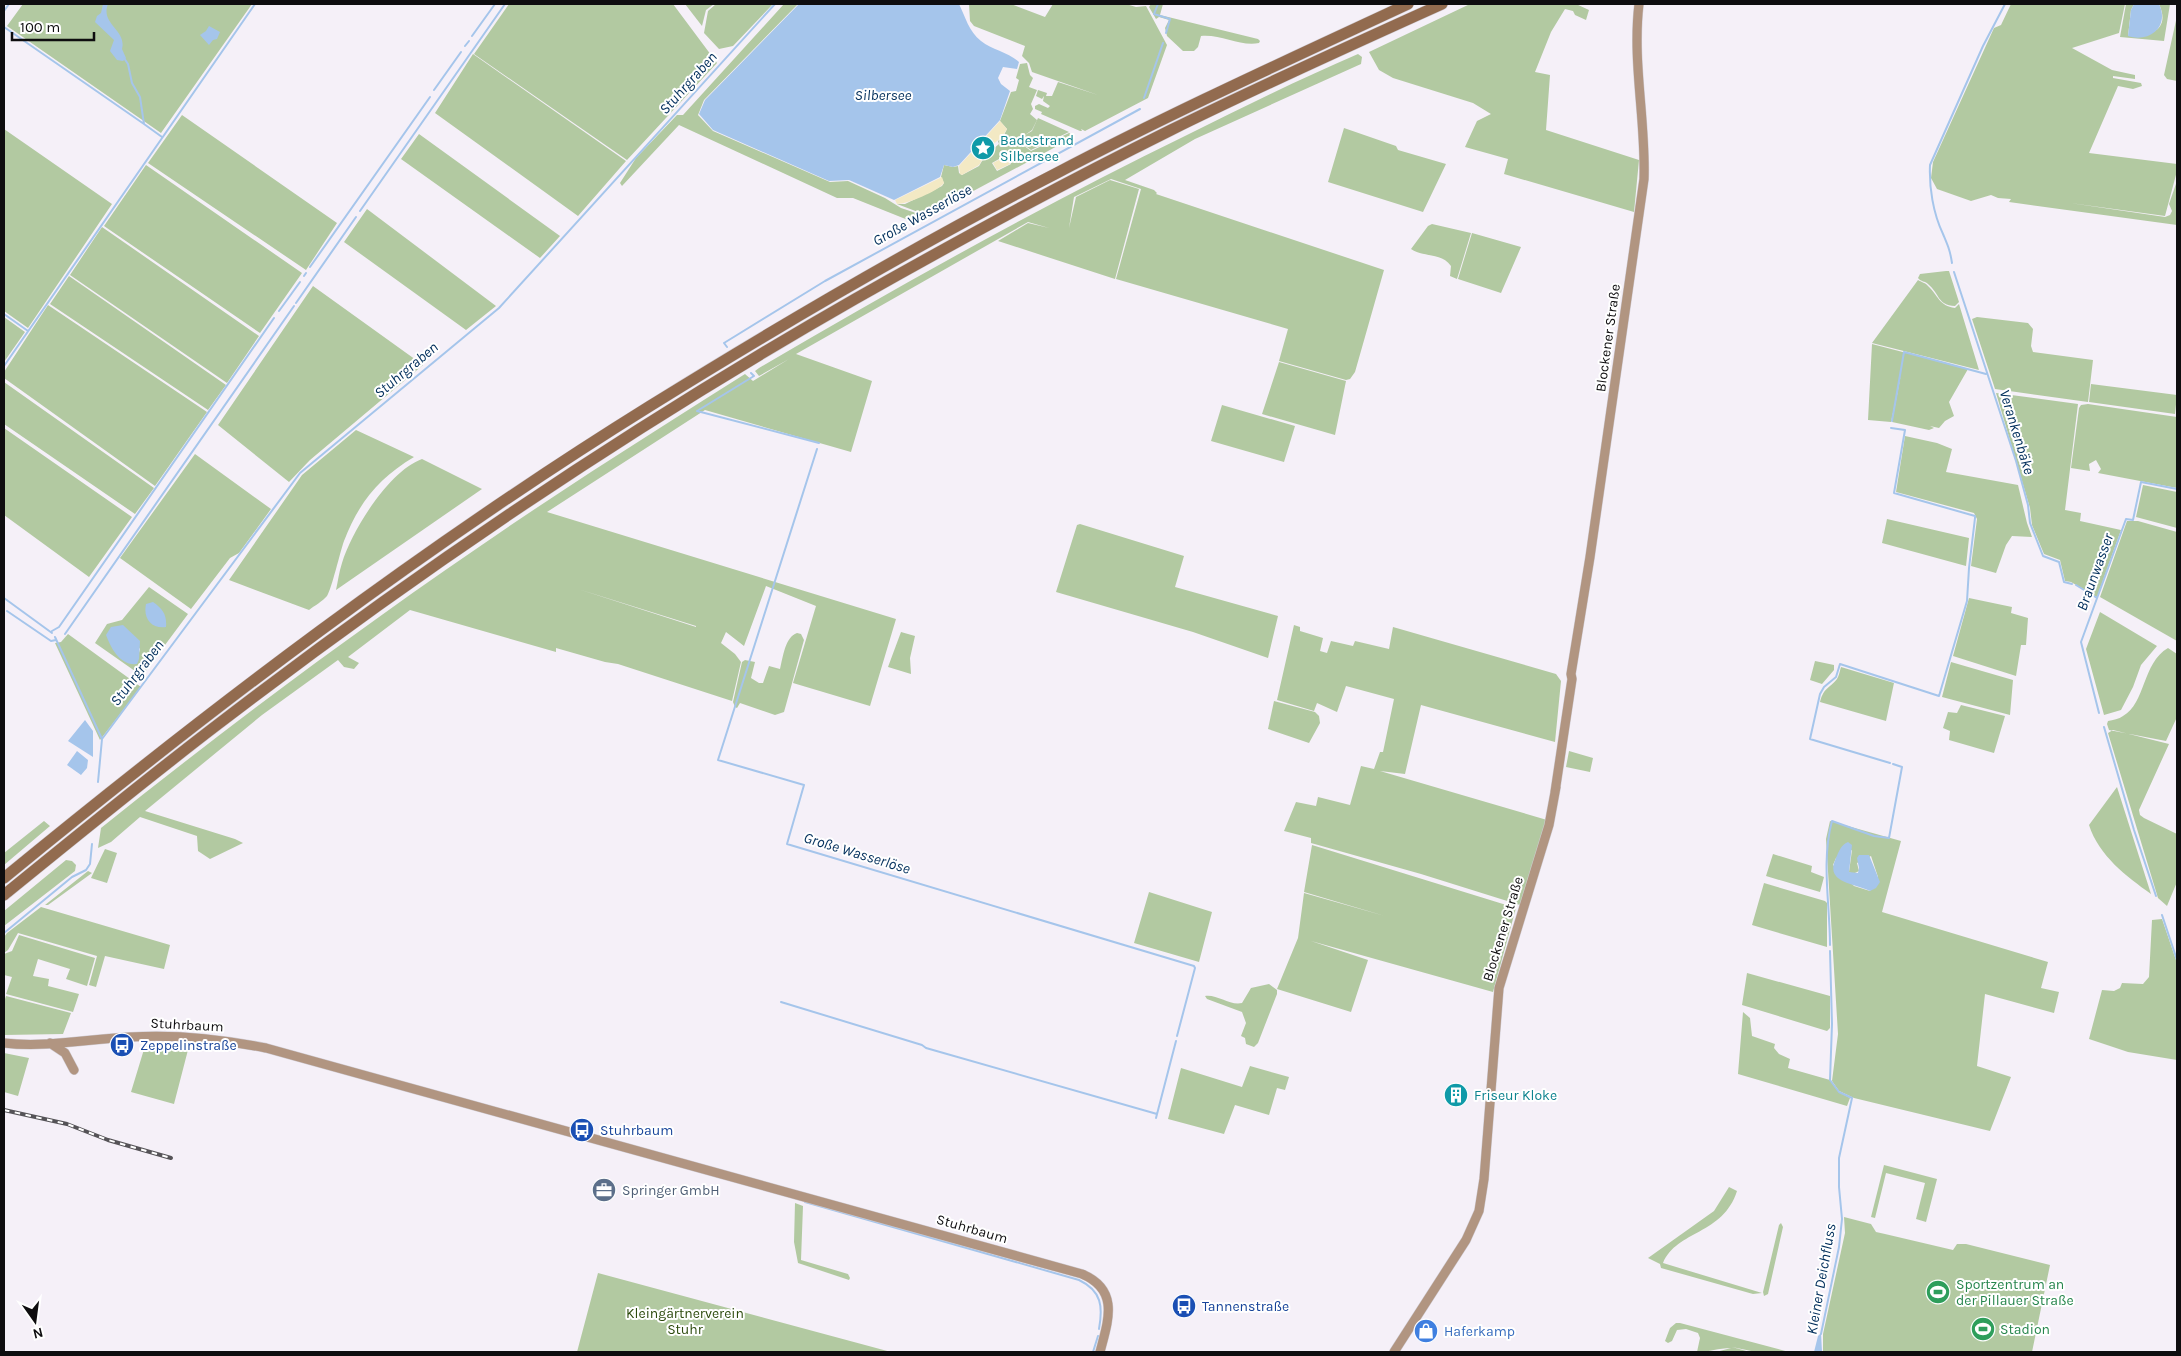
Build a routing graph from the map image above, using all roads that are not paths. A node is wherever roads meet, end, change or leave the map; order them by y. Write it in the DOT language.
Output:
graph roads {
  1 [pos="1408,4"];
  2 [pos="1442,4"];
  3 [pos="1639,4"];
  4 [pos="4,878"];
  5 [pos="4,895"];
  6 [pos="4,1043"];
  7 [pos="50,1043"];
  8 [pos="74,1070"];
  9 [pos="1100,1352"];
  10 [pos="1394,1352"];
  1 -- 4 [label="highway"];
  2 -- 5 [label="highway"];
  3 -- 10 [label="street, Blockener Straße"];
  6 -- 7 [label="street, Stuhrbaum"];
  7 -- 8 [label="street"];
  7 -- 9 [label="street, Stuhrbaum"];
}
